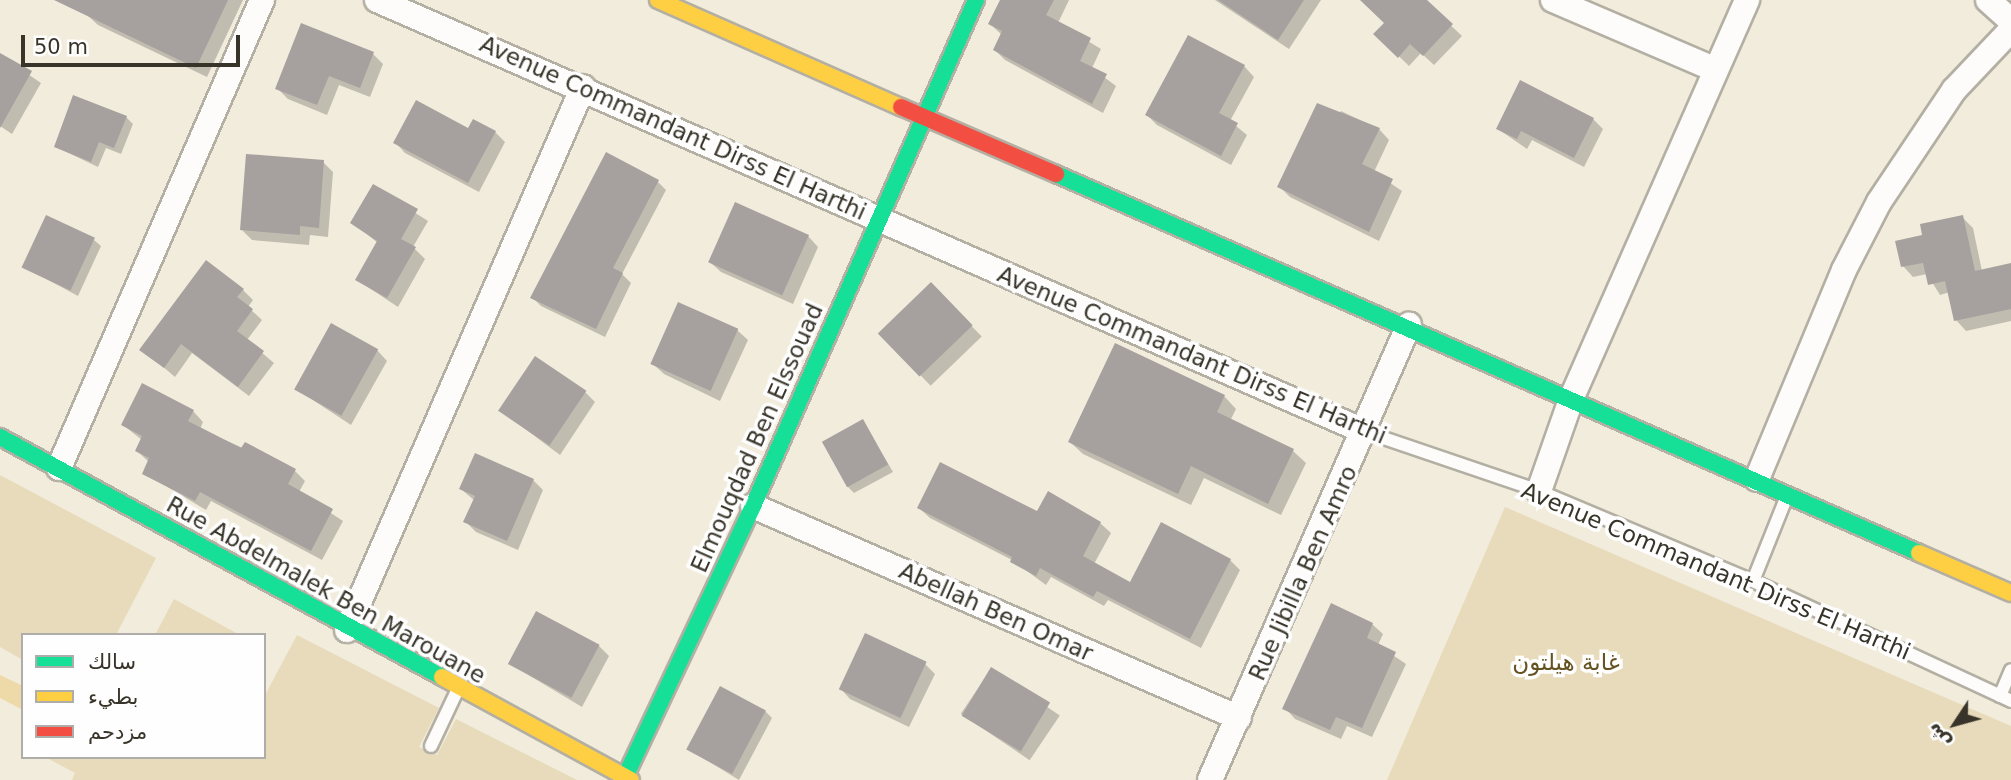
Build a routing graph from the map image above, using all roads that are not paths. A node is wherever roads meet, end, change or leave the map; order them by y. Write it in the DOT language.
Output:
graph roads {
  1 [pos="262,0"];
  2 [pos="377,0"];
  3 [pos="658,0"];
  4 [pos="976,0"];
  5 [pos="1553,0"];
  6 [pos="1747,0"];
  7 [pos="1988,0"];
  8 [pos="2011,22"];
  9 [pos="2011,30"];
  10 [pos="1716,70"];
  11 [pos="583,87"];
  12 [pos="926,116"];
  13 [pos="880,220"];
  14 [pos="1409,325"];
  15 [pos="1572,397"];
  16 [pos="1366,432"];
  17 [pos="0,437"];
  18 [pos="59,468"];
  19 [pos="1757,480"];
  20 [pos="1539,491"];
  21 [pos="1788,493"];
  22 [pos="753,506"];
  23 [pos="1753,581"];
  24 [pos="2011,593"];
  25 [pos="347,630"];
  26 [pos="2011,670"];
  27 [pos="459,689"];
  28 [pos="2005,698"];
  29 [pos="1239,718"];
  30 [pos="431,746"];
  31 [pos="628,779"];
  32 [pos="1210,780"];
  1 -- 18 [label="street"];
  2 -- 11 [label="street, Avenue Commandant Dirss El Harthi"];
  3 -- 12 [label="street"];
  4 -- 12 [label="street, Elmouqdad Ben Elssouad"];
  5 -- 10 [label="street"];
  6 -- 10 [label="street"];
  7 -- 8 [label="street"];
  9 -- 19 [label="street"];
  10 -- 15 [label="street"];
  11 -- 13 [label="street, Avenue Commandant Dirss El Harthi"];
  11 -- 25 [label="street"];
  12 -- 13 [label="street, Elmouqdad Ben Elssouad"];
  12 -- 14 [label="street"];
  13 -- 16 [label="street, Avenue Commandant Dirss El Harthi"];
  13 -- 22 [label="street, Elmouqdad Ben Elssouad"];
  14 -- 15 [label="street"];
  14 -- 16 [label="street, Rue Jibilla Ben Amro"];
  15 -- 19 [label="street"];
  15 -- 20 [label="street"];
  16 -- 20 [label="lane, Avenue Commandant Dirss El Harthi"];
  16 -- 29 [label="street, Rue Jibilla Ben Amro"];
  17 -- 18 [label="street, Rue Abdelmalek Ben Marouane"];
  18 -- 25 [label="street, Rue Abdelmalek Ben Marouane"];
  19 -- 21 [label="street"];
  20 -- 23 [label="lane, Avenue Commandant Dirss El Harthi"];
  21 -- 23 [label="lane"];
  21 -- 24 [label="street"];
  22 -- 29 [label="street, Abellah Ben Omar"];
  22 -- 31 [label="street, Elmouqdad Ben Elssouad"];
  23 -- 28 [label="lane, Avenue Commandant Dirss El Harthi"];
  25 -- 27 [label="street, Rue Abdelmalek Ben Marouane"];
  26 -- 28 [label="lane"];
  27 -- 30 [label="lane"];
  27 -- 31 [label="street, Rue Abdelmalek Ben Marouane"];
  29 -- 32 [label="street, Rue Jibilla Ben Amro"];
}
